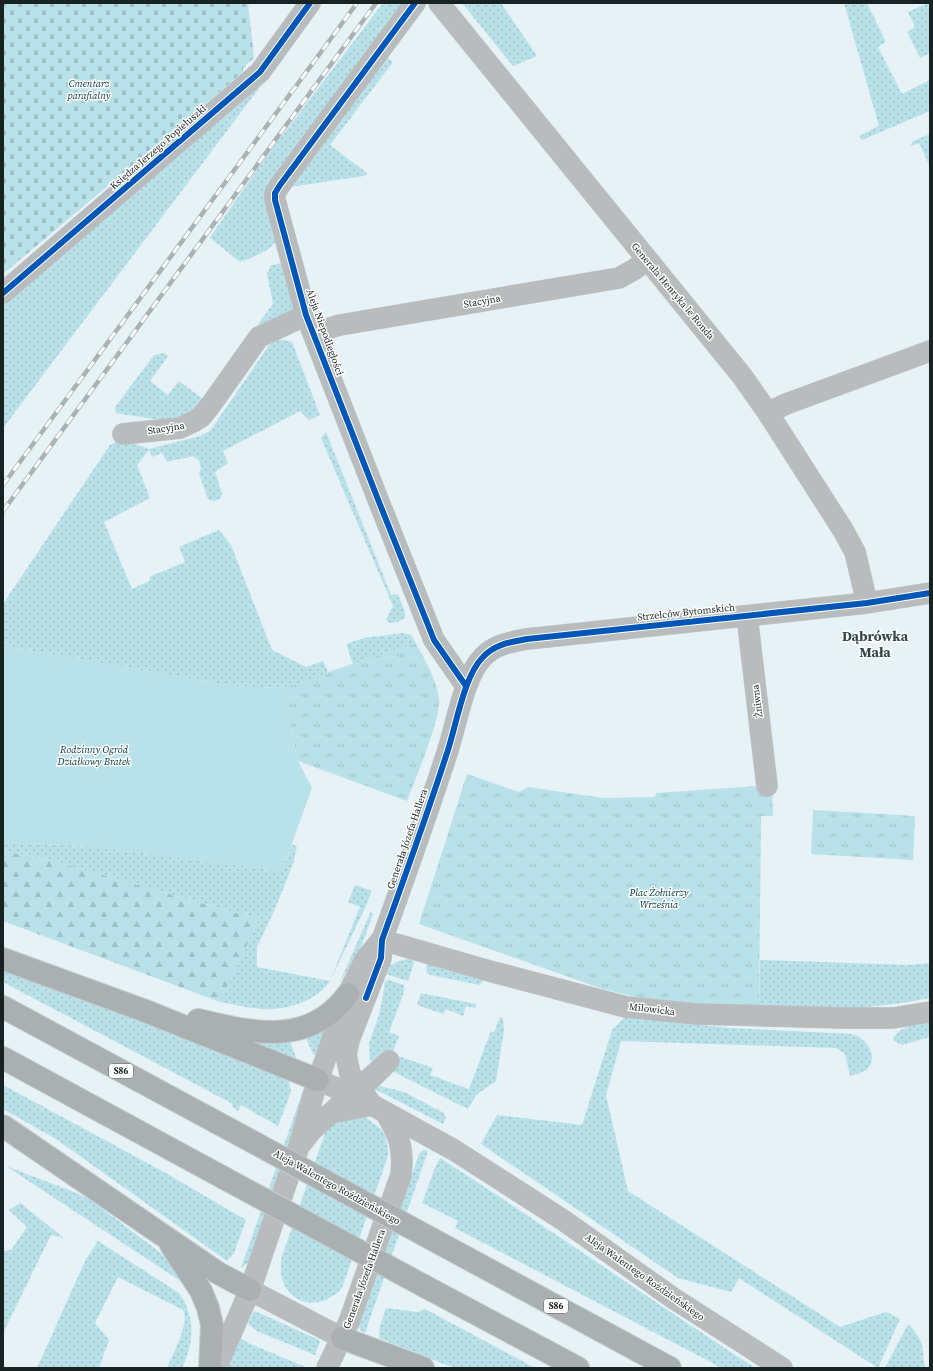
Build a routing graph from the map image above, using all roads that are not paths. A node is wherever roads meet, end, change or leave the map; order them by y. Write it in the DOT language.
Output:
graph roads {
  1 [pos="310,3"];
  2 [pos="415,3"];
  3 [pos="439,3"];
  4 [pos="647,259"];
  5 [pos="3,293"];
  6 [pos="309,324"];
  7 [pos="930,351"];
  8 [pos="768,413"];
  9 [pos="123,434"];
  10 [pos="930,593"];
  11 [pos="867,603"];
  12 [pos="748,616"];
  13 [pos="466,686"];
  14 [pos="767,786"];
  15 [pos="382,940"];
  16 [pos="3,959"];
  17 [pos="348,994"];
  18 [pos="3,1007"];
  19 [pos="143,1010"];
  20 [pos="930,1012"];
  21 [pos="3,1058"];
  22 [pos="318,1080"];
  23 [pos="379,1108"];
  24 [pos="3,1126"];
  25 [pos="299,1146"];
  26 [pos="164,1236"];
  27 [pos="250,1290"];
  28 [pos="342,1338"];
  29 [pos="210,1368"];
  30 [pos="216,1368"];
  31 [pos="327,1368"];
  32 [pos="423,1368"];
  33 [pos="578,1368"];
  34 [pos="670,1368"];
  35 [pos="782,1368"];
  1 -- 5 [label="street, Księdza Jerzego Popiełuszki"];
  2 -- 6 [label="street, Aleja Niepodległości"];
  3 -- 4 [label="street, Generała Henryka le Ronda"];
  4 -- 6 [label="street, Stacyjna"];
  4 -- 8 [label="street, Generała Henryka le Ronda"];
  6 -- 9 [label="street, Stacyjna"];
  6 -- 13 [label="street, Aleja Niepodległości"];
  7 -- 8 [label="street"];
  8 -- 11 [label="street, Generała Henryka le Ronda"];
  10 -- 11 [label="street, Strzelców Bytomskich"];
  11 -- 12 [label="street, Strzelców Bytomskich"];
  12 -- 13 [label="street, Strzelców Bytomskich"];
  12 -- 14 [label="street, Żniwna"];
  13 -- 15 [label="street, Generała Józefa Hallera"];
  15 -- 17 [label="street, Generała Józefa Hallera"];
  15 -- 20 [label="street, Milowicka"];
  15 -- 23 [label="street, Generała Józefa Hallera"];
  16 -- 19 [label="highway"];
  17 -- 19 [label="highway"];
  17 -- 22 [label="street, Generała Józefa Hallera"];
  18 -- 34 [label="highway, Aleja Walentego Roździeńskiego / S86, bridge"];
  19 -- 22 [label="highway"];
  21 -- 33 [label="highway, bridge"];
  22 -- 23 [label="street, Aleja Walentego Roździeńskiego"];
  22 -- 25 [label="street, Generała Józefa Hallera"];
  23 -- 25 [label="street, Generała Józefa Hallera"];
  23 -- 28 [label="street, Generała Józefa Hallera"];
  23 -- 35 [label="street, Aleja Walentego Roździeńskiego"];
  24 -- 26 [label="highway"];
  25 -- 27 [label="street, Generała Józefa Hallera"];
  26 -- 27 [label="highway"];
  26 -- 29 [label="highway"];
  27 -- 28 [label="street"];
  27 -- 30 [label="street, Generała Józefa Hallera"];
  28 -- 31 [label="street, Generała Józefa Hallera"];
  28 -- 32 [label="highway"];
}
